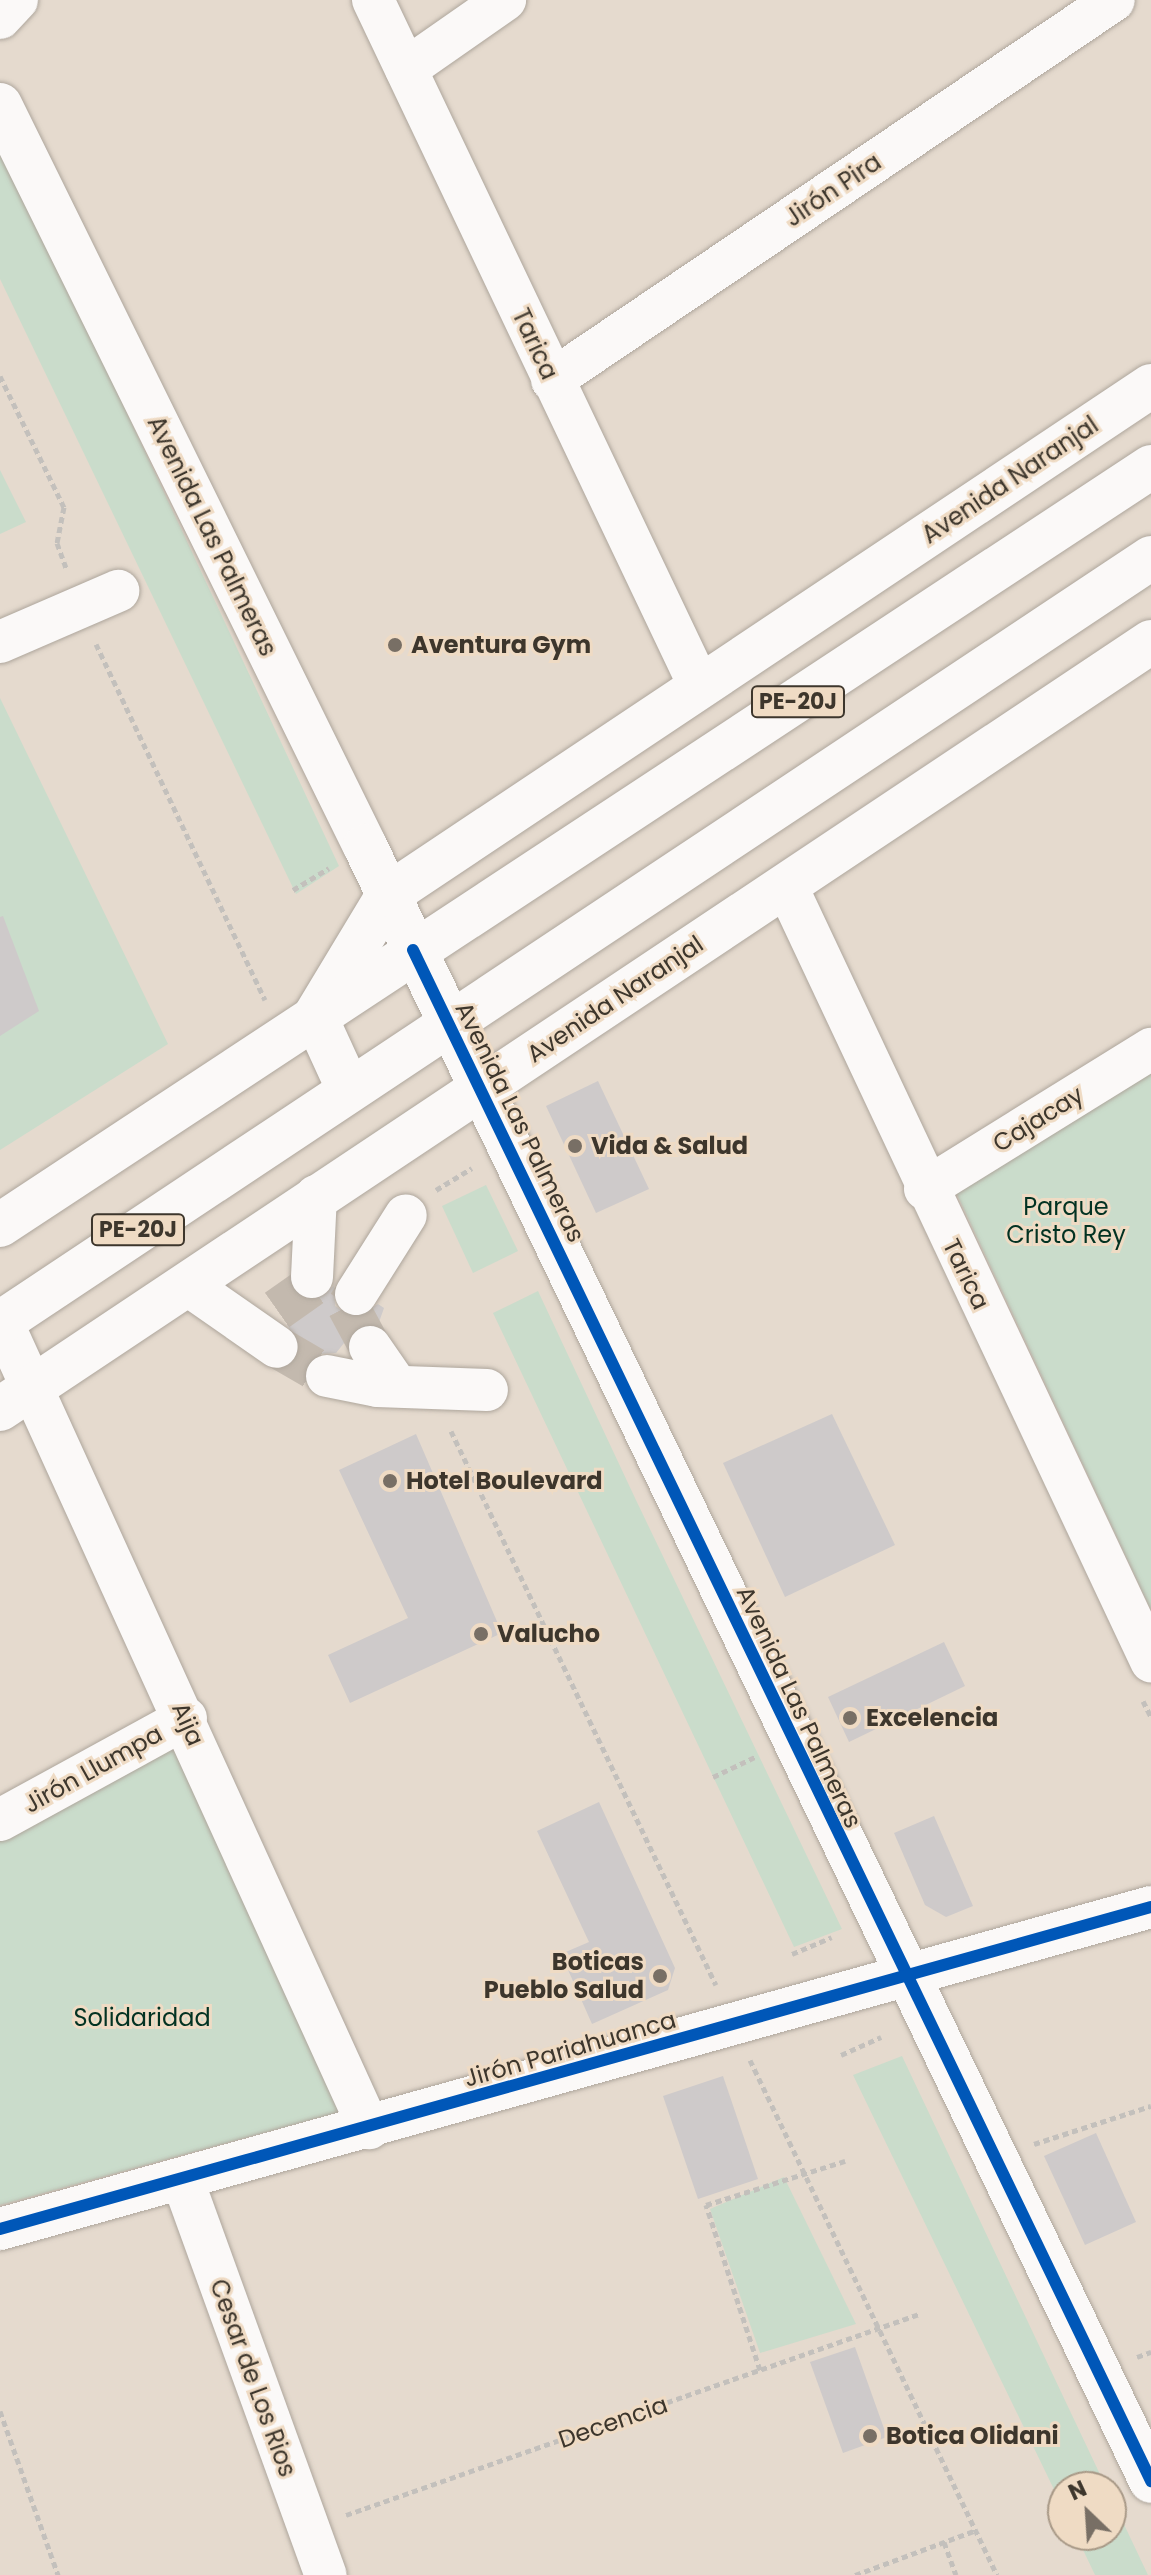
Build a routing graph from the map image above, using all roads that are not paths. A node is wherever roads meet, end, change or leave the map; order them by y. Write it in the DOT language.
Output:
graph roads {
  1 [pos="17,0"];
  2 [pos="373,0"];
  3 [pos="505,0"];
  4 [pos="1114,0"];
  5 [pos="0,18"];
  6 [pos="406,69"];
  7 [pos="0,105"];
  8 [pos="552,380"];
  9 [pos="1151,386"];
  10 [pos="1151,467"];
  11 [pos="1151,558"];
  12 [pos="118,591"];
  13 [pos="0,642"];
  14 [pos="1151,642"];
  15 [pos="700,687"];
  16 [pos="786,885"];
  17 [pos="388,895"];
  18 [pos="413,950"];
  19 [pos="315,1016"];
  20 [pos="450,1026"];
  21 [pos="1151,1049"];
  22 [pos="348,1088"];
  23 [pos="481,1089"];
  24 [pos="925,1189"];
  25 [pos="316,1196"];
  26 [pos="421,1202"];
  27 [pos="0,1225"];
  28 [pos="312,1277"];
  29 [pos="188,1285"];
  30 [pos="356,1294"];
  31 [pos="1,1323"];
  32 [pos="268,1329"];
  33 [pos="370,1347"];
  34 [pos="327,1376"];
  35 [pos="397,1386"];
  36 [pos="487,1390"];
  37 [pos="16,1398"];
  38 [pos="1144,1675"];
  39 [pos="186,1718"];
  40 [pos="0,1820"];
  41 [pos="1151,1907"];
  42 [pos="903,1976"];
  43 [pos="369,2128"];
  44 [pos="183,2181"];
  45 [pos="0,2229"];
  46 [pos="1151,2481"];
  47 [pos="326,2575"];
  1 -- 5 [label="street"];
  2 -- 6 [label="street, Tarica"];
  3 -- 6 [label="street"];
  4 -- 8 [label="street, Jirón Pira"];
  6 -- 8 [label="street, Tarica"];
  7 -- 17 [label="main road, Avenida Las Palmeras"];
  8 -- 15 [label="street, Tarica"];
  9 -- 15 [label="main road, Avenida Naranjal"];
  10 -- 18 [label="main road, Avenida Naranjal / PE-20J"];
  11 -- 20 [label="main road, PE-20J"];
  12 -- 13 [label="street"];
  14 -- 16 [label="main road, Avenida Naranjal"];
  15 -- 17 [label="main road, Avenida Naranjal"];
  16 -- 23 [label="main road, Avenida Naranjal"];
  16 -- 24 [label="street, Tarica"];
  17 -- 18 [label="main road, Avenida Las Palmeras"];
  17 -- 19 [label="main road, Avenida Naranjal"];
  18 -- 19 [label="main road, Avenida Naranjal / PE-20J"];
  18 -- 20 [label="main road, Avenida Las Palmeras"];
  19 -- 22 [label="main road"];
  19 -- 27 [label="main road, Avenida Naranjal / PE-20J"];
  20 -- 22 [label="main road, PE-20J"];
  20 -- 23 [label="main road, Avenida Las Palmeras"];
  21 -- 24 [label="street, Cajacay"];
  22 -- 31 [label="main road, PE-20J"];
  23 -- 25 [label="main road, Avenida Naranjal"];
  23 -- 42 [label="main road, Avenida Las Palmeras"];
  24 -- 38 [label="street, Tarica"];
  25 -- 28 [label="street"];
  25 -- 29 [label="main road, Avenida Naranjal"];
  26 -- 30 [label="street"];
  29 -- 32 [label="street"];
  29 -- 37 [label="main road, Avenida Naranjal"];
  31 -- 37 [label="street, Aija"];
  33 -- 35 [label="street"];
  34 -- 35 [label="street"];
  35 -- 36 [label="street"];
  37 -- 39 [label="street, Aija"];
  39 -- 40 [label="street, Jirón Llumpa"];
  39 -- 43 [label="street, Aija"];
  41 -- 42 [label="street, Jirón Pariahuanca"];
  42 -- 43 [label="street, Jirón Pariahuanca"];
  42 -- 46 [label="main road, Avenida Las Palmeras"];
  43 -- 44 [label="street, Jirón Pariahuanca"];
  44 -- 45 [label="street, Jirón Pariahuanca"];
  44 -- 47 [label="street, Cesar de Los Rios"];
}
